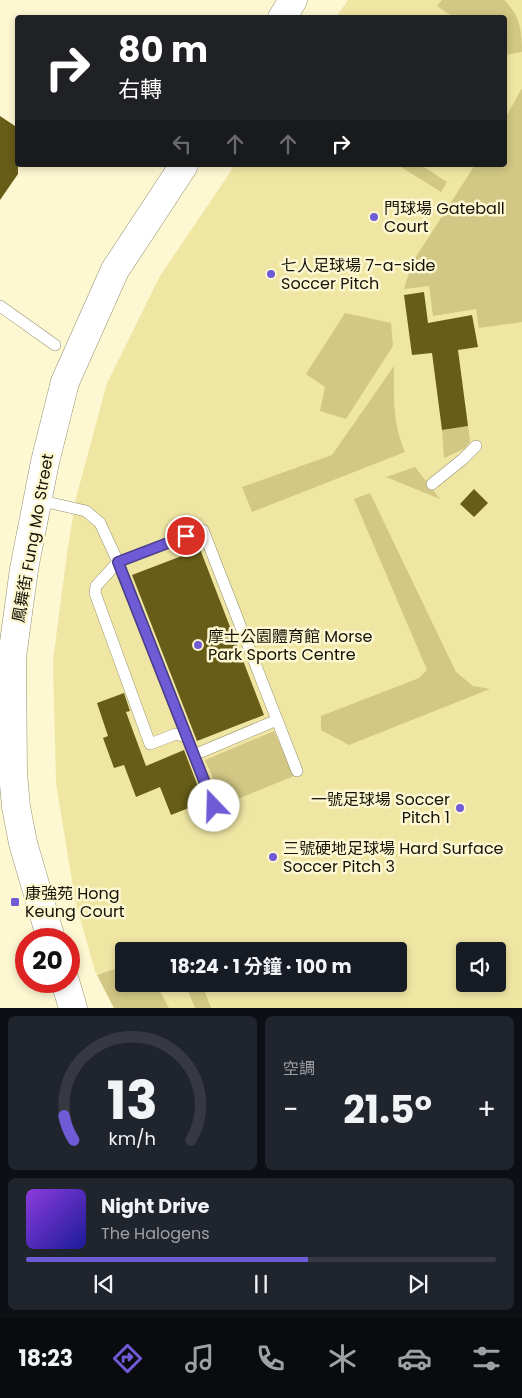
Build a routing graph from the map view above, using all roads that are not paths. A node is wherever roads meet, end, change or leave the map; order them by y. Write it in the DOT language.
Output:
graph roads {
  1 [pos="294,0"];
  2 [pos="284,15"];
  3 [pos="183,167"];
  4 [pos="0,306"];
  5 [pos="55,345"];
  6 [pos="476,446"];
  7 [pos="432,484"];
  8 [pos="38,500"];
  9 [pos="118,562"];
  10 [pos="277,720"];
  11 [pos="186,737"];
  12 [pos="194,755"];
  13 [pos="297,771"];
  14 [pos="214,806"];
  15 [pos="48,928"];
  16 [pos="69,993"];
  17 [pos="73,1008"];
  1 -- 2 [label="main road"];
  3 -- 8 [label="main road, 鳳舞街 Fung Mo Street"];
  4 -- 5 [label="lane"];
  6 -- 7 [label="lane"];
  8 -- 9 [label="lane"];
  8 -- 15 [label="main road, 鳳舞街 Fung Mo Street"];
  9 -- 10 [label="lane"];
  9 -- 11 [label="lane"];
  9 -- 11 [label="lane"];
  10 -- 12 [label="lane"];
  10 -- 13 [label="lane"];
  11 -- 12 [label="lane"];
  12 -- 14 [label="lane"];
  16 -- 17 [label="main road"];
}
